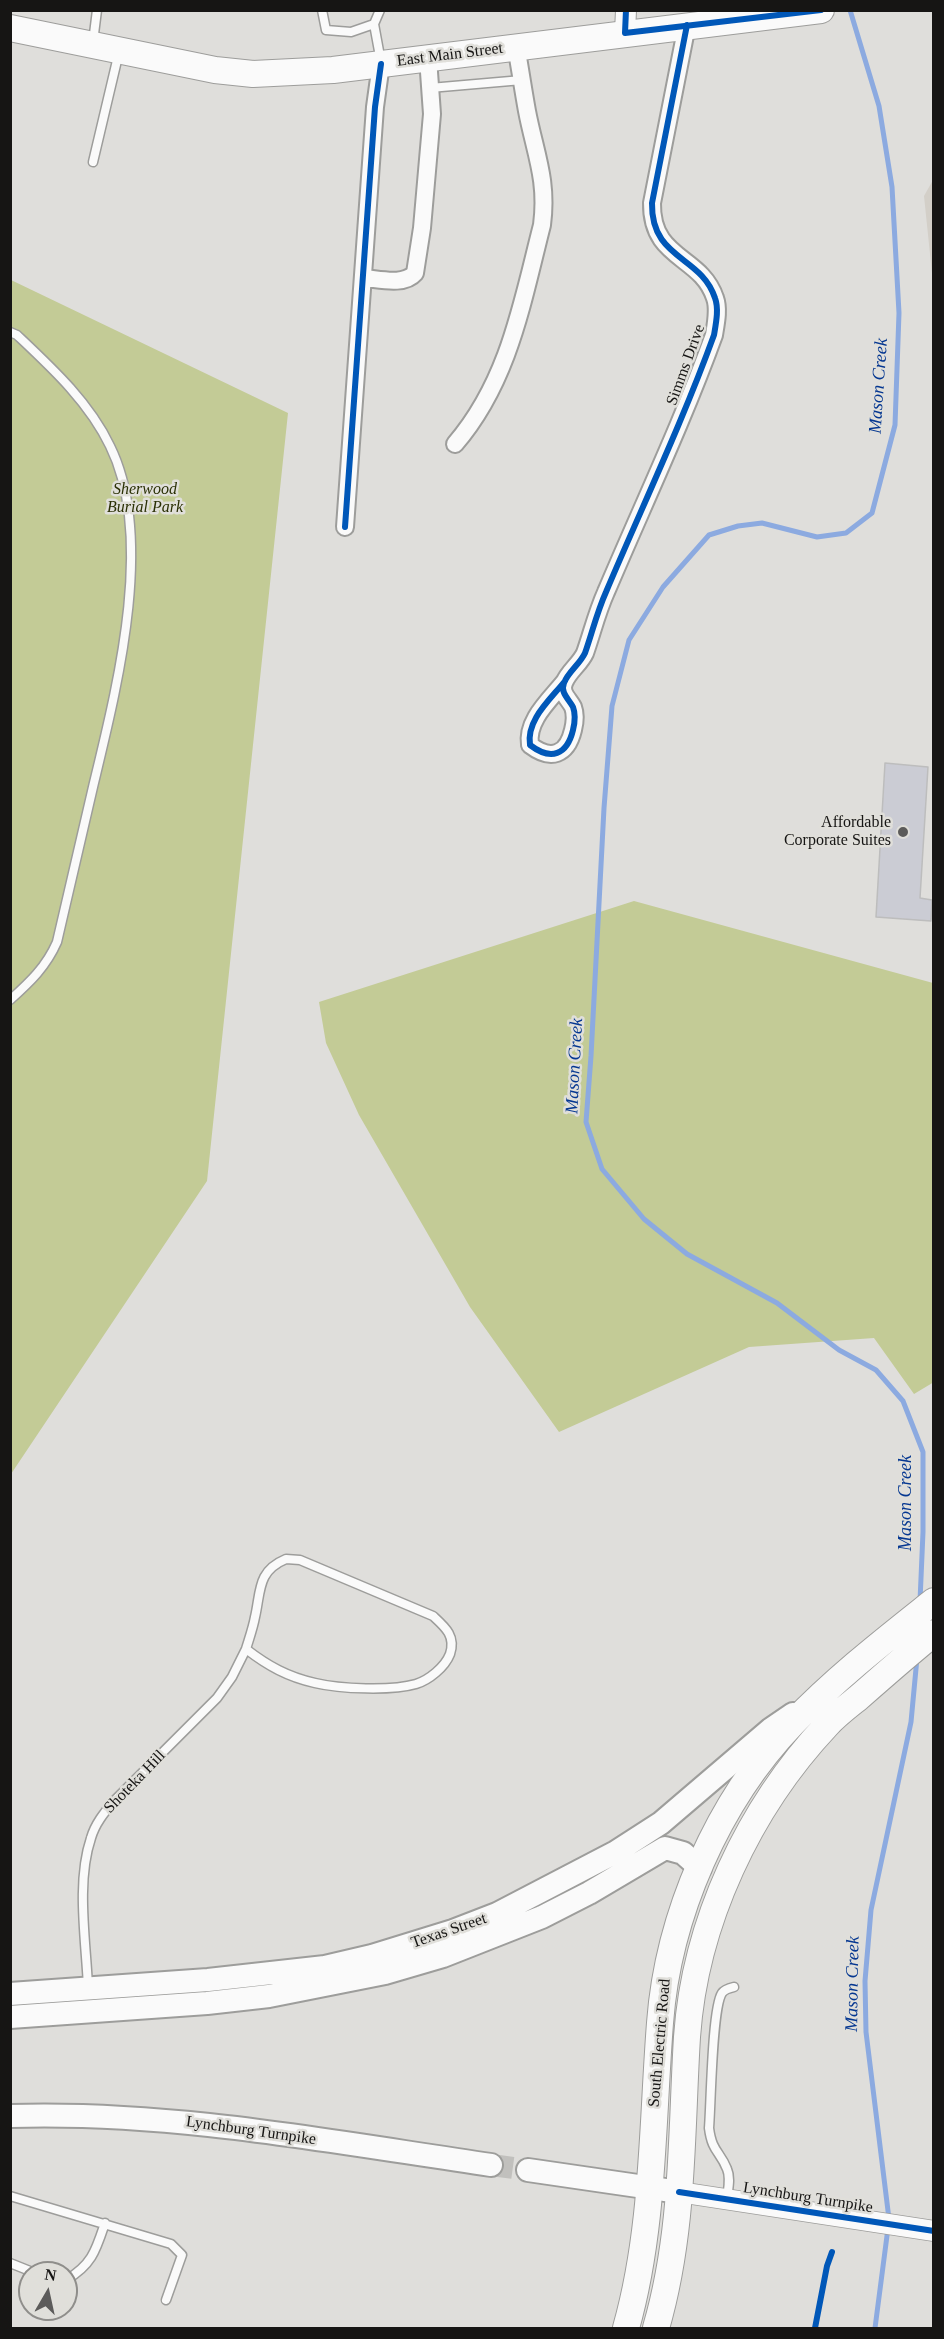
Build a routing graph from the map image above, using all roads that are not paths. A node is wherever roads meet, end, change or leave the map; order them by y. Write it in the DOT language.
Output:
graph roads {
  1 [pos="97,10"];
  2 [pos="322,10"];
  3 [pos="380,10"];
  4 [pos="808,12"];
  5 [pos="742,15"];
  6 [pos="626,22"];
  7 [pos="374,24"];
  8 [pos="687,25"];
  9 [pos="10,28"];
  10 [pos="93,46"];
  11 [pos="516,46"];
  12 [pos="119,51"];
  13 [pos="428,58"];
  14 [pos="381,64"];
  15 [pos="522,80"];
  16 [pos="430,88"];
  17 [pos="93,162"];
  18 [pos="363,278"];
  19 [pos="10,332"];
  20 [pos="455,444"];
  21 [pos="345,527"];
  22 [pos="565,681"];
  23 [pos="10,1000"];
  24 [pos="933,1601"];
  25 [pos="933,1633"];
  26 [pos="246,1649"];
  27 [pos="822,1694"];
  28 [pos="700,1868"];
  29 [pos="734,1987"];
  30 [pos="88,1989"];
  31 [pos="10,1994"];
  32 [pos="88,2012"];
  33 [pos="10,2017"];
  34 [pos="10,2116"];
  35 [pos="491,2165"];
  36 [pos="528,2170"];
  37 [pos="649,2188"];
  38 [pos="679,2192"];
  39 [pos="10,2196"];
  40 [pos="727,2199"];
  41 [pos="105,2223"];
  42 [pos="933,2231"];
  43 [pos="78,2273"];
  44 [pos="166,2300"];
  45 [pos="626,2328"];
  46 [pos="656,2328"];
  1 -- 10 [label="lane"];
  2 -- 7 [label="lane"];
  3 -- 7 [label="lane"];
  4 -- 5 [label="main road, East Main Street"];
  5 -- 8 [label="main road, East Main Street"];
  6 -- 8 [label="main road, East Main Street"];
  6 -- 11 [label="main road, East Main Street"];
  7 -- 14 [label="lane"];
  8 -- 22 [label="street, Simms Drive"];
  9 -- 10 [label="main road, East Main Street"];
  10 -- 12 [label="main road, East Main Street"];
  11 -- 13 [label="main road, East Main Street"];
  11 -- 15 [label="street"];
  12 -- 14 [label="main road, East Main Street"];
  12 -- 17 [label="lane"];
  13 -- 14 [label="main road, East Main Street"];
  13 -- 16 [label="street"];
  14 -- 18 [label="street"];
  15 -- 16 [label="lane"];
  15 -- 20 [label="street"];
  16 -- 18 [label="street"];
  18 -- 21 [label="street"];
  19 -- 23 [label="lane"];
  24 -- 27 [label="main road, South Electric Road"];
  25 -- 38 [label="main road, South Electric Road"];
  26 -- 26 [label="lane, Shoteka Hill"];
  26 -- 30 [label="lane, Shoteka Hill"];
  27 -- 28 [label="main road, South Electric Road"];
  27 -- 30 [label="main road, Texas Street"];
  28 -- 32 [label="main road, Texas Street"];
  28 -- 37 [label="main road, South Electric Road"];
  29 -- 40 [label="lane"];
  30 -- 31 [label="main road, Texas Street"];
  30 -- 32 [label="lane, Shoteka Hill"];
  32 -- 33 [label="main road, Texas Street"];
  34 -- 35 [label="main road, Lynchburg Turnpike"];
  36 -- 37 [label="main road, Lynchburg Turnpike"];
  37 -- 38 [label="main road, Lynchburg Turnpike"];
  37 -- 45 [label="main road, South Electric Road"];
  38 -- 40 [label="street, Lynchburg Turnpike"];
  38 -- 46 [label="main road, South Electric Road"];
  39 -- 41 [label="lane"];
  40 -- 42 [label="street, Lynchburg Turnpike"];
  41 -- 43 [label="lane"];
  41 -- 44 [label="lane"];
}
